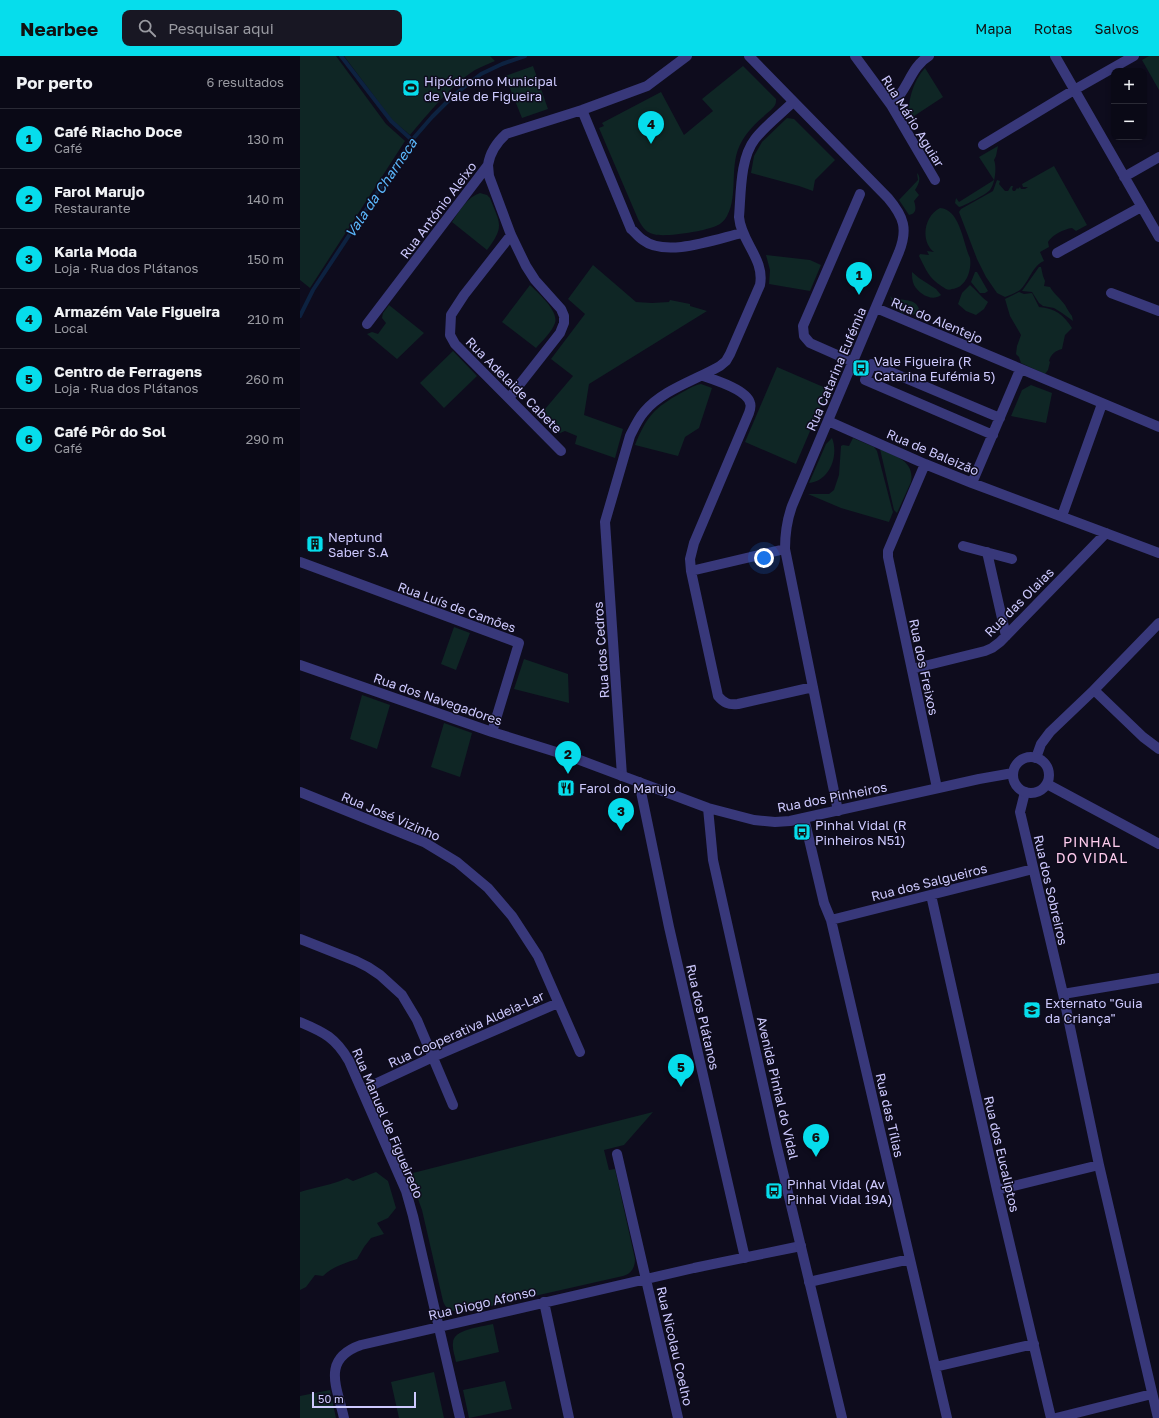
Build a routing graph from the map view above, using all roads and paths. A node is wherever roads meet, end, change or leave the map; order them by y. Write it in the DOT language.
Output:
graph roads {
  1 [pos="687,56"];
  2 [pos="749,56"];
  3 [pos="855,56"];
  4 [pos="929,56"];
  5 [pos="1055,56"];
  6 [pos="1134,56"];
  7 [pos="1074,90"];
  8 [pos="793,102"];
  9 [pos="890,105"];
  10 [pos="582,110"];
  11 [pos="982,145"];
  12 [pos="1159,157"];
  13 [pos="488,165"];
  14 [pos="1124,177"];
  15 [pos="935,180"];
  16 [pos="860,194"];
  17 [pos="1140,207"];
  18 [pos="742,233"];
  19 [pos="511,235"];
  20 [pos="1159,237"];
  21 [pos="1057,253"];
  22 [pos="1111,293"];
  23 [pos="876,308"];
  24 [pos="1159,311"];
  25 [pos="367,324"];
  26 [pos="853,362"];
  27 [pos="1020,370"];
  28 [pos="703,376"];
  29 [pos="509,398"];
  30 [pos="1102,404"];
  31 [pos="1000,418"];
  32 [pos="828,421"];
  33 [pos="1159,427"];
  34 [pos="993,435"];
  35 [pos="561,451"];
  36 [pos="925,464"];
  37 [pos="972,483"];
  38 [pos="1062,516"];
  39 [pos="1106,533"];
  40 [pos="963,546"];
  41 [pos="784,549"];
  42 [pos="987,552"];
  43 [pos="1159,553"];
  44 [pos="1012,559"];
  45 [pos="300,562"];
  46 [pos="691,571"];
  47 [pos="1159,624"];
  48 [pos="1006,636"];
  49 [pos="300,664"];
  50 [pos="912,669"];
  51 [pos="813,687"];
  52 [pos="1094,690"];
  53 [pos="492,732"];
  54 [pos="1159,749"];
  55 [pos="569,756"];
  56 [pos="1036,758"];
  57 [pos="1013,773"];
  58 [pos="622,776"];
  59 [pos="639,782"];
  60 [pos="1047,784"];
  61 [pos="937,788"];
  62 [pos="300,792"];
  63 [pos="1025,792"];
  64 [pos="708,808"];
  65 [pos="838,811"];
  66 [pos="804,818"];
  67 [pos="1159,844"];
  68 [pos="1033,870"];
  69 [pos="931,895"];
  70 [pos="831,920"];
  71 [pos="300,939"];
  72 [pos="1159,978"];
  73 [pos="1062,994"];
  74 [pos="558,1003"];
  75 [pos="300,1022"];
  76 [pos="580,1052"];
  77 [pos="433,1057"];
  78 [pos="362,1090"];
  79 [pos="453,1105"];
  80 [pos="617,1154"];
  81 [pos="1099,1165"];
  82 [pos="997,1190"];
  83 [pos="801,1246"];
  84 [pos="745,1258"];
  85 [pos="910,1259"];
  86 [pos="646,1280"];
  87 [pos="809,1282"];
  88 [pos="544,1302"];
  89 [pos="439,1327"];
  90 [pos="1034,1344"];
  91 [pos="935,1367"];
  92 [pos="1152,1394"];
  93 [pos="344,1418"];
  94 [pos="460,1418"];
  95 [pos="569,1418"];
  96 [pos="678,1418"];
  97 [pos="842,1418"];
  98 [pos="947,1418"];
  99 [pos="1051,1418"];
  100 [pos="1056,1418"];
  101 [pos="1158,1418"];
  1 -- 10 [label="street, Rua António Aleixo"];
  2 -- 8 [label="street, Rua Catarina Eufémia"];
  3 -- 9 [label="street, Rua Mário Aguiar"];
  4 -- 9 [label="street"];
  5 -- 7 [label="street"];
  6 -- 7 [label="street"];
  7 -- 11 [label="street"];
  7 -- 14 [label="street"];
  8 -- 18 [label="street"];
  8 -- 23 [label="street, Rua Catarina Eufémia"];
  9 -- 15 [label="street, Rua Mário Aguiar"];
  10 -- 13 [label="street, Rua António Aleixo"];
  10 -- 18 [label="street"];
  12 -- 14 [label="street"];
  13 -- 19 [label="street"];
  13 -- 25 [label="street, Rua António Aleixo"];
  14 -- 17 [label="street"];
  16 -- 26 [label="street"];
  17 -- 20 [label="street"];
  17 -- 21 [label="street"];
  18 -- 28 [label="street, Rua dos Cedros"];
  19 -- 29 [label="street"];
  19 -- 29 [label="street, Rua Adelaide Cabete"];
  22 -- 24 [label="street"];
  23 -- 26 [label="street, Rua Catarina Eufémia"];
  23 -- 27 [label="street, Rua do Alentejo"];
  26 -- 32 [label="street, Rua Catarina Eufémia"];
  27 -- 30 [label="street, Rua do Alentejo"];
  27 -- 31 [label="street"];
  28 -- 46 [label="street"];
  28 -- 58 [label="street, Rua dos Cedros"];
  29 -- 35 [label="street, Rua Adelaide Cabete"];
  30 -- 33 [label="street, Rua do Alentejo"];
  30 -- 38 [label="street"];
  31 -- 34 [label="street"];
  31 -- 34 [label="street"];
  32 -- 36 [label="street, Rua de Baleizão"];
  32 -- 41 [label="street, Rua Catarina Eufémia"];
  34 -- 37 [label="street"];
  36 -- 37 [label="street, Rua de Baleizão"];
  36 -- 50 [label="street, Rua dos Freixos"];
  37 -- 38 [label="street, Rua de Baleizão"];
  38 -- 39 [label="street, Rua de Baleizão"];
  39 -- 43 [label="street, Rua de Baleizão"];
  39 -- 48 [label="street, Rua das Olaias"];
  40 -- 42 [label="street"];
  41 -- 46 [label="street"];
  41 -- 51 [label="street, Rua Catarina Eufémia"];
  42 -- 44 [label="street"];
  42 -- 48 [label="street"];
  45 -- 53 [label="street, Rua Luís de Camões"];
  46 -- 51 [label="street"];
  47 -- 52 [label="street"];
  48 -- 50 [label="street, Rua das Olaias"];
  49 -- 53 [label="street, Rua dos Navegadores"];
  50 -- 61 [label="street, Rua dos Freixos"];
  51 -- 65 [label="street, Rua Catarina Eufémia"];
  52 -- 54 [label="street"];
  52 -- 56 [label="street"];
  53 -- 55 [label="street, Rua dos Navegadores"];
  55 -- 58 [label="street, Rua dos Pinheiros"];
  56 -- 57 [label="street"];
  56 -- 60 [label="street"];
  57 -- 61 [label="street, Rua dos Pinheiros"];
  57 -- 63 [label="street"];
  58 -- 59 [label="street, Rua dos Pinheiros"];
  59 -- 64 [label="street, Rua dos Pinheiros"];
  59 -- 84 [label="street, Rua dos Plátanos"];
  60 -- 63 [label="street"];
  60 -- 67 [label="street"];
  61 -- 65 [label="street, Rua dos Pinheiros"];
  62 -- 74 [label="street, Rua José Vizinho"];
  63 -- 68 [label="street, Rua dos Sobreiros"];
  64 -- 66 [label="street, Rua dos Pinheiros"];
  64 -- 83 [label="street, Avenida Pinhal do Vidal"];
  65 -- 66 [label="street, Rua dos Pinheiros"];
  66 -- 70 [label="street, Rua das Tílias"];
  68 -- 69 [label="street, Rua dos Salgueiros"];
  68 -- 73 [label="street, Rua dos Sobreiros"];
  69 -- 70 [label="street, Rua dos Salgueiros"];
  69 -- 82 [label="street, Rua dos Eucaliptos"];
  70 -- 85 [label="street, Rua das Tílias"];
  71 -- 77 [label="street"];
  72 -- 73 [label="street"];
  73 -- 81 [label="street, Rua dos Sobreiros"];
  74 -- 76 [label="street, Rua José Vizinho"];
  74 -- 77 [label="street, Rua Cooperativa Aldeia-Lar"];
  75 -- 78 [label="street, Rua Manuel de Figueiredo"];
  77 -- 78 [label="street, Rua Cooperativa Aldeia-Lar"];
  77 -- 79 [label="street"];
  78 -- 89 [label="street, Rua Manuel de Figueiredo"];
  80 -- 86 [label="street, Rua Nicolau Coelho"];
  81 -- 82 [label="street"];
  81 -- 92 [label="street, Rua dos Sobreiros"];
  82 -- 90 [label="street, Rua dos Eucaliptos"];
  83 -- 84 [label="street, Rua Diogo Afonso"];
  83 -- 87 [label="street, Avenida Pinhal do Vidal"];
  84 -- 86 [label="street, Rua Diogo Afonso"];
  85 -- 87 [label="street"];
  85 -- 91 [label="street, Rua das Tílias"];
  86 -- 88 [label="street, Rua Diogo Afonso"];
  86 -- 96 [label="street, Rua Nicolau Coelho"];
  87 -- 97 [label="street, Avenida Pinhal do Vidal"];
  88 -- 89 [label="street, Rua Diogo Afonso"];
  88 -- 95 [label="street"];
  89 -- 93 [label="street, Rua Diogo Afonso"];
  89 -- 94 [label="street, Rua Manuel de Figueiredo"];
  90 -- 91 [label="street"];
  90 -- 99 [label="street, Rua dos Eucaliptos"];
  91 -- 98 [label="street, Rua das Tílias"];
  92 -- 100 [label="street"];
  92 -- 101 [label="street, Rua dos Sobreiros"];
}
